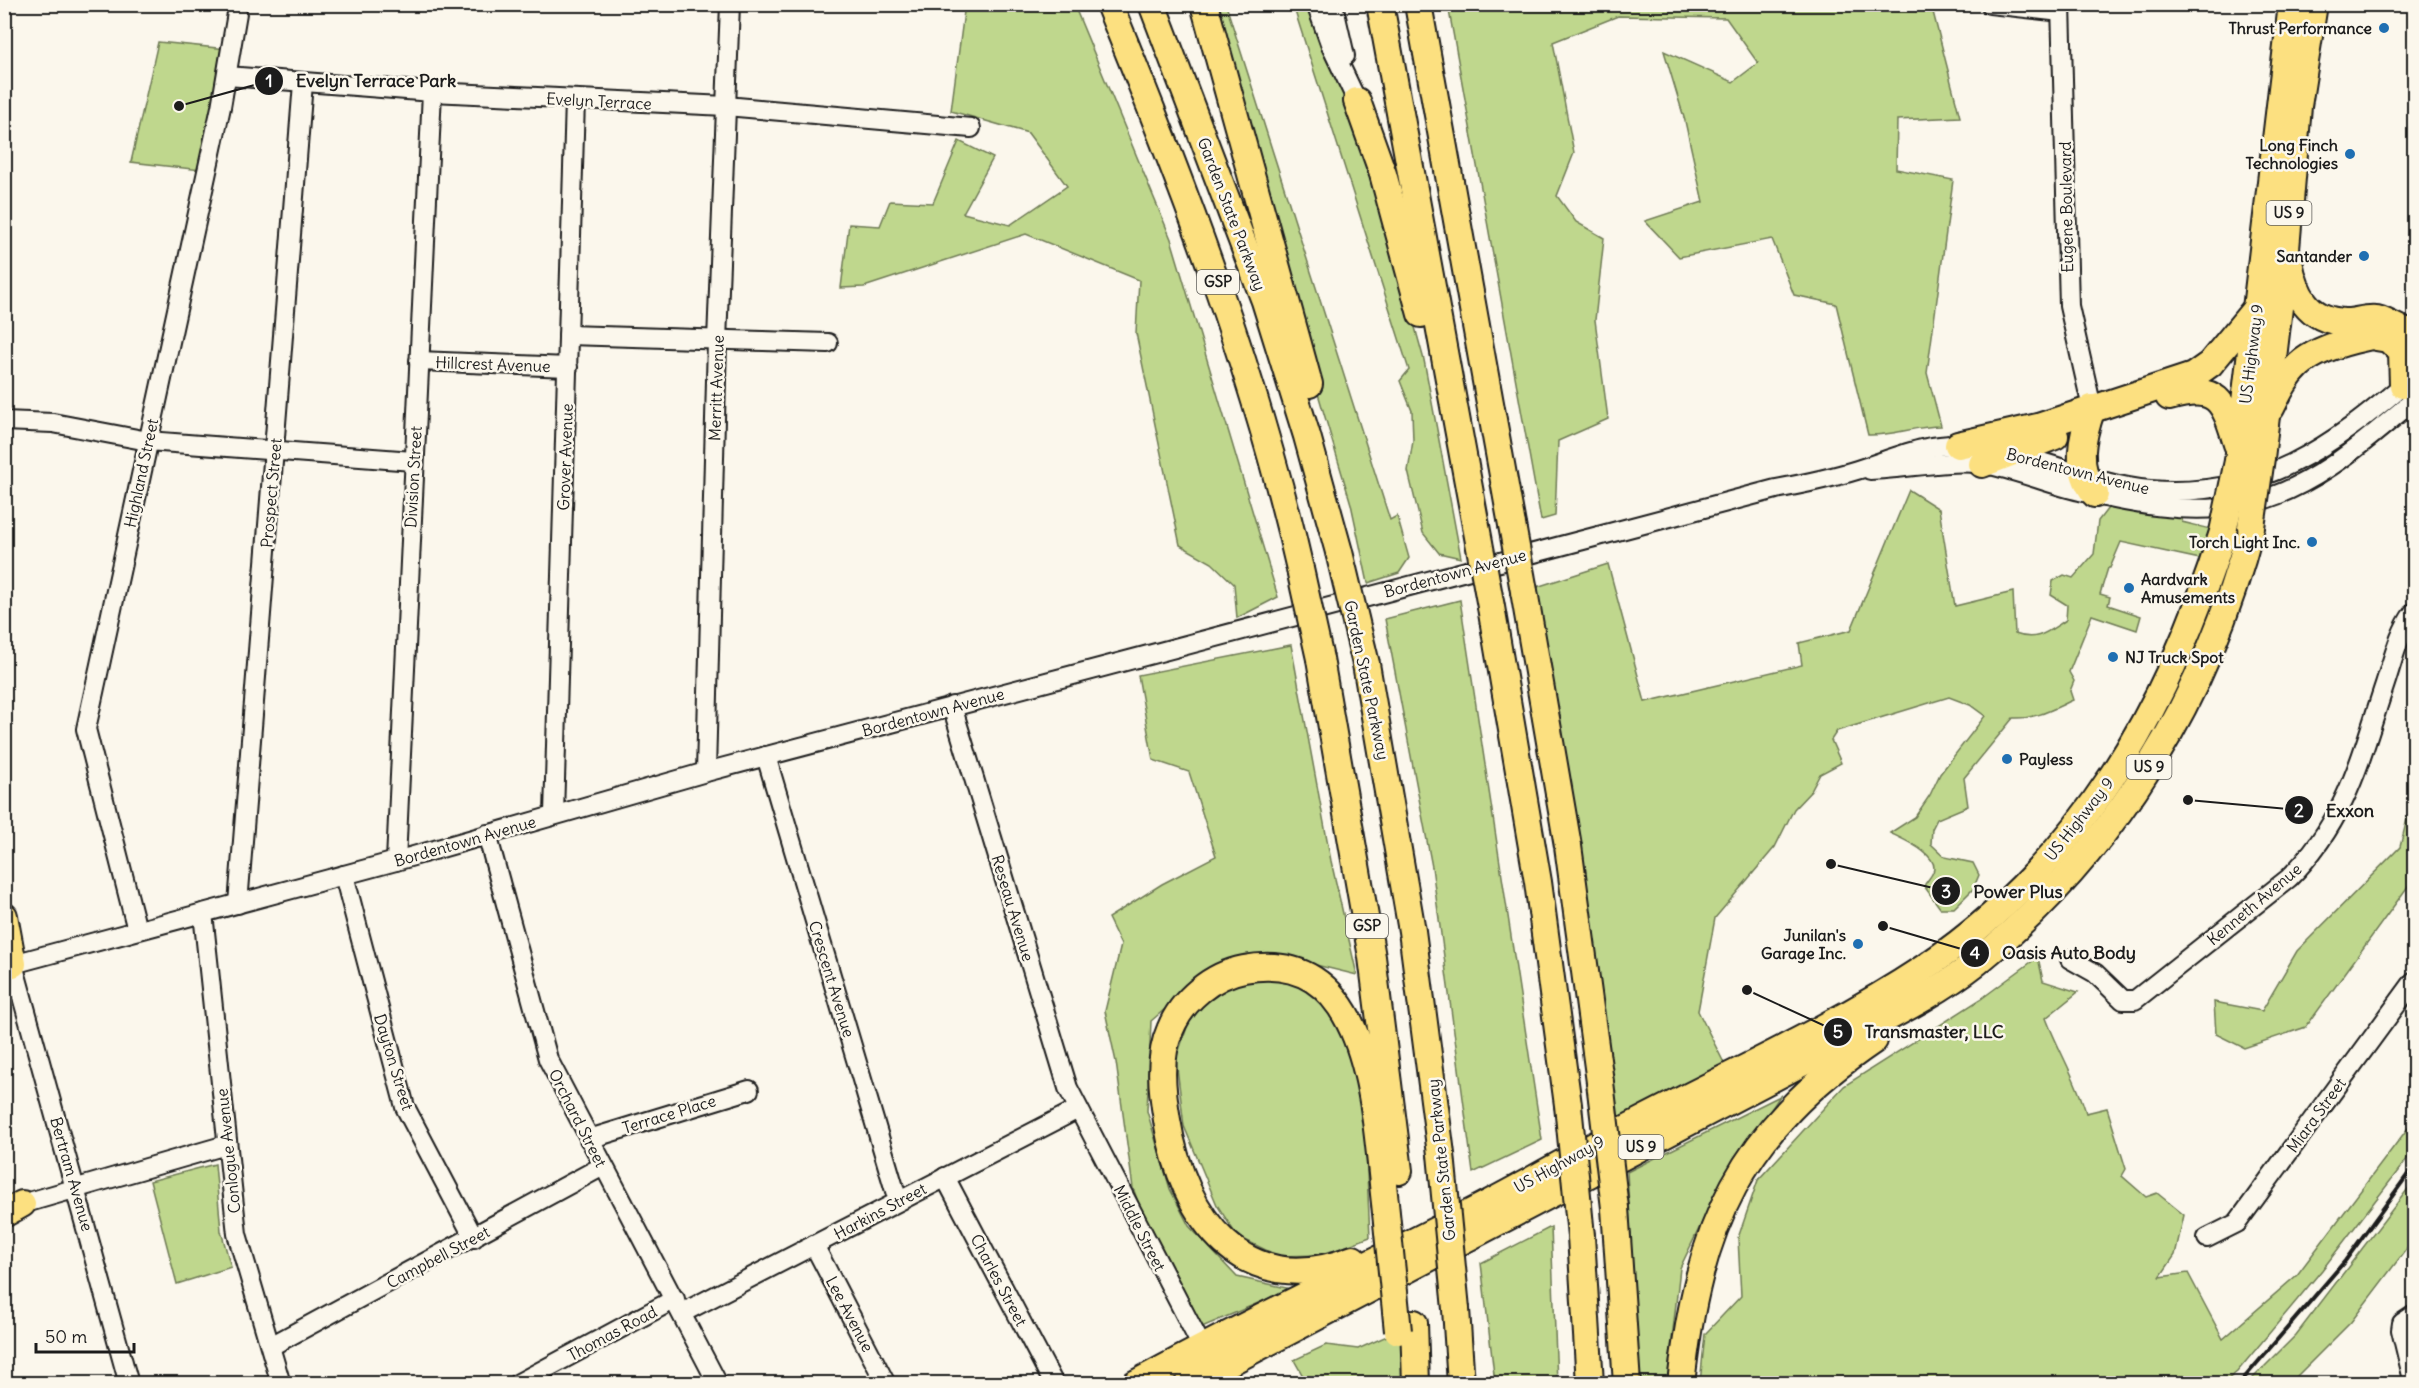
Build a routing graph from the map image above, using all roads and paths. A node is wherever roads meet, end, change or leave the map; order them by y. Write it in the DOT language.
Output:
graph roads {
  1 [pos="730,4"];
  2 [pos="1109,4"];
  3 [pos="1152,4"];
  4 [pos="1188,4"];
  5 [pos="1204,4"];
  6 [pos="1316,4"];
  7 [pos="1333,4"];
  8 [pos="1380,4"];
  9 [pos="1418,4"];
  10 [pos="1990,4"];
  11 [pos="2292,4"];
  12 [pos="2314,4"];
  13 [pos="2061,8"];
  14 [pos="237,13"];
  15 [pos="227,76"];
  16 [pos="303,83"];
  17 [pos="432,92"];
  18 [pos="575,100"];
  19 [pos="1357,101"];
  20 [pos="726,106"];
  21 [pos="971,128"];
  22 [pos="1244,153"];
  23 [pos="2286,249"];
  24 [pos="2257,307"];
  25 [pos="2376,328"];
  26 [pos="2412,331"];
  27 [pos="568,335"];
  28 [pos="717,341"];
  29 [pos="828,343"];
  30 [pos="419,361"];
  31 [pos="568,367"];
  32 [pos="2411,386"];
  33 [pos="2096,416"];
  34 [pos="4,422"];
  35 [pos="2265,422"];
  36 [pos="1460,437"];
  37 [pos="147,441"];
  38 [pos="1958,445"];
  39 [pos="274,450"];
  40 [pos="2011,453"];
  41 [pos="2246,456"];
  42 [pos="413,461"];
  43 [pos="1982,464"];
  44 [pos="1857,470"];
  45 [pos="2094,483"];
  46 [pos="1339,552"];
  47 [pos="2415,612"];
  48 [pos="952,706"];
  49 [pos="766,756"];
  50 [pos="706,772"];
  51 [pos="554,814"];
  52 [pos="487,834"];
  53 [pos="396,861"];
  54 [pos="344,875"];
  55 [pos="238,904"];
  56 [pos="203,913"];
  57 [pos="4,916"];
  58 [pos="137,930"];
  59 [pos="2070,959"];
  60 [pos="7,966"];
  61 [pos="2415,981"];
  62 [pos="1927,996"];
  63 [pos="749,1090"];
  64 [pos="1078,1109"];
  65 [pos="588,1139"];
  66 [pos="226,1145"];
  67 [pos="1563,1162"];
  68 [pos="603,1166"];
  69 [pos="945,1177"];
  70 [pos="76,1188"];
  71 [pos="1393,1199"];
  72 [pos="898,1201"];
  73 [pos="10,1206"];
  74 [pos="474,1238"];
  75 [pos="2207,1238"];
  76 [pos="813,1245"];
  77 [pos="678,1306"];
  78 [pos="2415,1315"];
  79 [pos="1406,1327"];
  80 [pos="271,1346"];
  81 [pos="1202,1347"];
  82 [pos="129,1383"];
  83 [pos="281,1383"];
  84 [pos="517,1383"];
  85 [pos="718,1383"];
  86 [pos="886,1383"];
  87 [pos="1054,1383"];
  88 [pos="1135,1383"];
  89 [pos="1188,1383"];
  90 [pos="1410,1383"];
  91 [pos="1416,1383"];
  92 [pos="1461,1383"];
  93 [pos="1590,1383"];
  94 [pos="1627,1383"];
  95 [pos="1681,1383"];
  96 [pos="2414,1383"];
  1 -- 20 [label="street, Merritt Avenue"];
  2 -- 71 [label="highway, GSP, bridge"];
  3 -- 46 [label="highway, Garden State Parkway / GSP"];
  4 -- 22 [label="highway"];
  5 -- 22 [label="highway"];
  6 -- 19 [label="street"];
  7 -- 19 [label="street"];
  8 -- 36 [label="highway"];
  9 -- 94 [label="highway, bridge"];
  10 -- 13 [label="street"];
  11 -- 24 [label="highway, US Highway 9 / US 9"];
  12 -- 23 [label="highway, US Highway 9 / US 9"];
  13 -- 33 [label="street, Eugene Boulevard"];
  14 -- 15 [label="street, Highland Street"];
  15 -- 16 [label="street, Evelyn Terrace"];
  15 -- 37 [label="street, Highland Street"];
  16 -- 17 [label="street, Evelyn Terrace"];
  16 -- 39 [label="street, Prospect Street"];
  17 -- 18 [label="street, Evelyn Terrace"];
  17 -- 30 [label="street, Division Street"];
  18 -- 20 [label="street, Evelyn Terrace"];
  18 -- 27 [label="street, Grover Avenue"];
  19 -- 36 [label="highway"];
  20 -- 21 [label="street, Evelyn Terrace"];
  20 -- 28 [label="street, Merritt Avenue"];
  22 -- 46 [label="highway"];
  23 -- 25 [label="highway"];
  23 -- 35 [label="highway, US Highway 9 / US 9"];
  24 -- 33 [label="highway"];
  24 -- 41 [label="highway, US Highway 9 / US 9"];
  25 -- 26 [label="highway"];
  25 -- 32 [label="highway"];
  25 -- 35 [label="highway"];
  27 -- 28 [label="street"];
  27 -- 31 [label="street, Grover Avenue"];
  28 -- 29 [label="street"];
  28 -- 50 [label="street, Merritt Avenue"];
  30 -- 31 [label="street, Hillcrest Avenue"];
  30 -- 42 [label="street, Division Street"];
  31 -- 51 [label="street, Grover Avenue"];
  32 -- 45 [label="street, Bordentown Avenue"];
  33 -- 38 [label="highway"];
  33 -- 40 [label="highway"];
  33 -- 41 [label="highway"];
  33 -- 45 [label="highway"];
  34 -- 37 [label="street"];
  35 -- 41 [label="highway, US Highway 9 / US 9"];
  36 -- 93 [label="highway, bridge"];
  37 -- 39 [label="street"];
  37 -- 58 [label="street, Highland Street"];
  38 -- 40 [label="street, Bordentown Avenue"];
  38 -- 44 [label="street, Bordentown Avenue"];
  39 -- 42 [label="street"];
  39 -- 55 [label="street, Prospect Street"];
  40 -- 43 [label="highway"];
  40 -- 45 [label="street, Bordentown Avenue"];
  41 -- 62 [label="highway, US Highway 9 / US 9, bridge"];
  41 -- 67 [label="highway, US Highway 9 / US 9, bridge"];
  42 -- 53 [label="street, Division Street"];
  43 -- 44 [label="street, Bordentown Avenue"];
  43 -- 45 [label="street, Bordentown Avenue"];
  44 -- 48 [label="street, Bordentown Avenue"];
  46 -- 92 [label="highway, Garden State Parkway / GSP, bridge"];
  47 -- 59 [label="street, Kenneth Avenue"];
  48 -- 49 [label="street, Bordentown Avenue"];
  48 -- 64 [label="street, Reseau Avenue"];
  49 -- 50 [label="street, Bordentown Avenue"];
  49 -- 72 [label="street, Crescent Avenue"];
  50 -- 51 [label="street, Bordentown Avenue"];
  51 -- 52 [label="street, Bordentown Avenue"];
  52 -- 53 [label="street, Bordentown Avenue"];
  52 -- 65 [label="street, Orchard Street"];
  53 -- 54 [label="street, Bordentown Avenue"];
  54 -- 55 [label="street, Bordentown Avenue"];
  54 -- 74 [label="street, Dayton Street"];
  55 -- 56 [label="street, Bordentown Avenue"];
  56 -- 58 [label="street, Bordentown Avenue"];
  56 -- 66 [label="street, Conlogue Avenue"];
  57 -- 60 [label="highway"];
  58 -- 60 [label="street, Bordentown Avenue"];
  60 -- 70 [label="street, Bertram Avenue"];
  61 -- 75 [label="street, Miara Street"];
  62 -- 89 [label="highway, US Highway 9 / US 9"];
  62 -- 95 [label="highway"];
  63 -- 65 [label="street, Terrace Place"];
  64 -- 69 [label="street, Harkins Street"];
  64 -- 81 [label="street, Middle Street"];
  65 -- 68 [label="street, Orchard Street"];
  66 -- 70 [label="street"];
  66 -- 80 [label="street, Conlogue Avenue"];
  67 -- 71 [label="highway"];
  67 -- 81 [label="highway, US Highway 9 / US 9"];
  68 -- 74 [label="street, Campbell Street"];
  68 -- 77 [label="street, Orchard Street"];
  69 -- 72 [label="street, Harkins Street"];
  69 -- 87 [label="street, Charles Street"];
  70 -- 73 [label="street"];
  70 -- 82 [label="street, Bertram Avenue"];
  71 -- 79 [label="highway, bridge"];
  72 -- 76 [label="street, Harkins Street"];
  74 -- 80 [label="street, Campbell Street"];
  76 -- 77 [label="street, Harkins Street"];
  76 -- 86 [label="street, Lee Avenue"];
  77 -- 84 [label="street, Thomas Road"];
  77 -- 85 [label="street, Orchard Street"];
  78 -- 96 [label="street"];
  79 -- 90 [label="highway"];
  79 -- 91 [label="highway"];
  80 -- 83 [label="street, Conlogue Avenue"];
  81 -- 88 [label="highway, US Highway 9 / US 9"];
}
